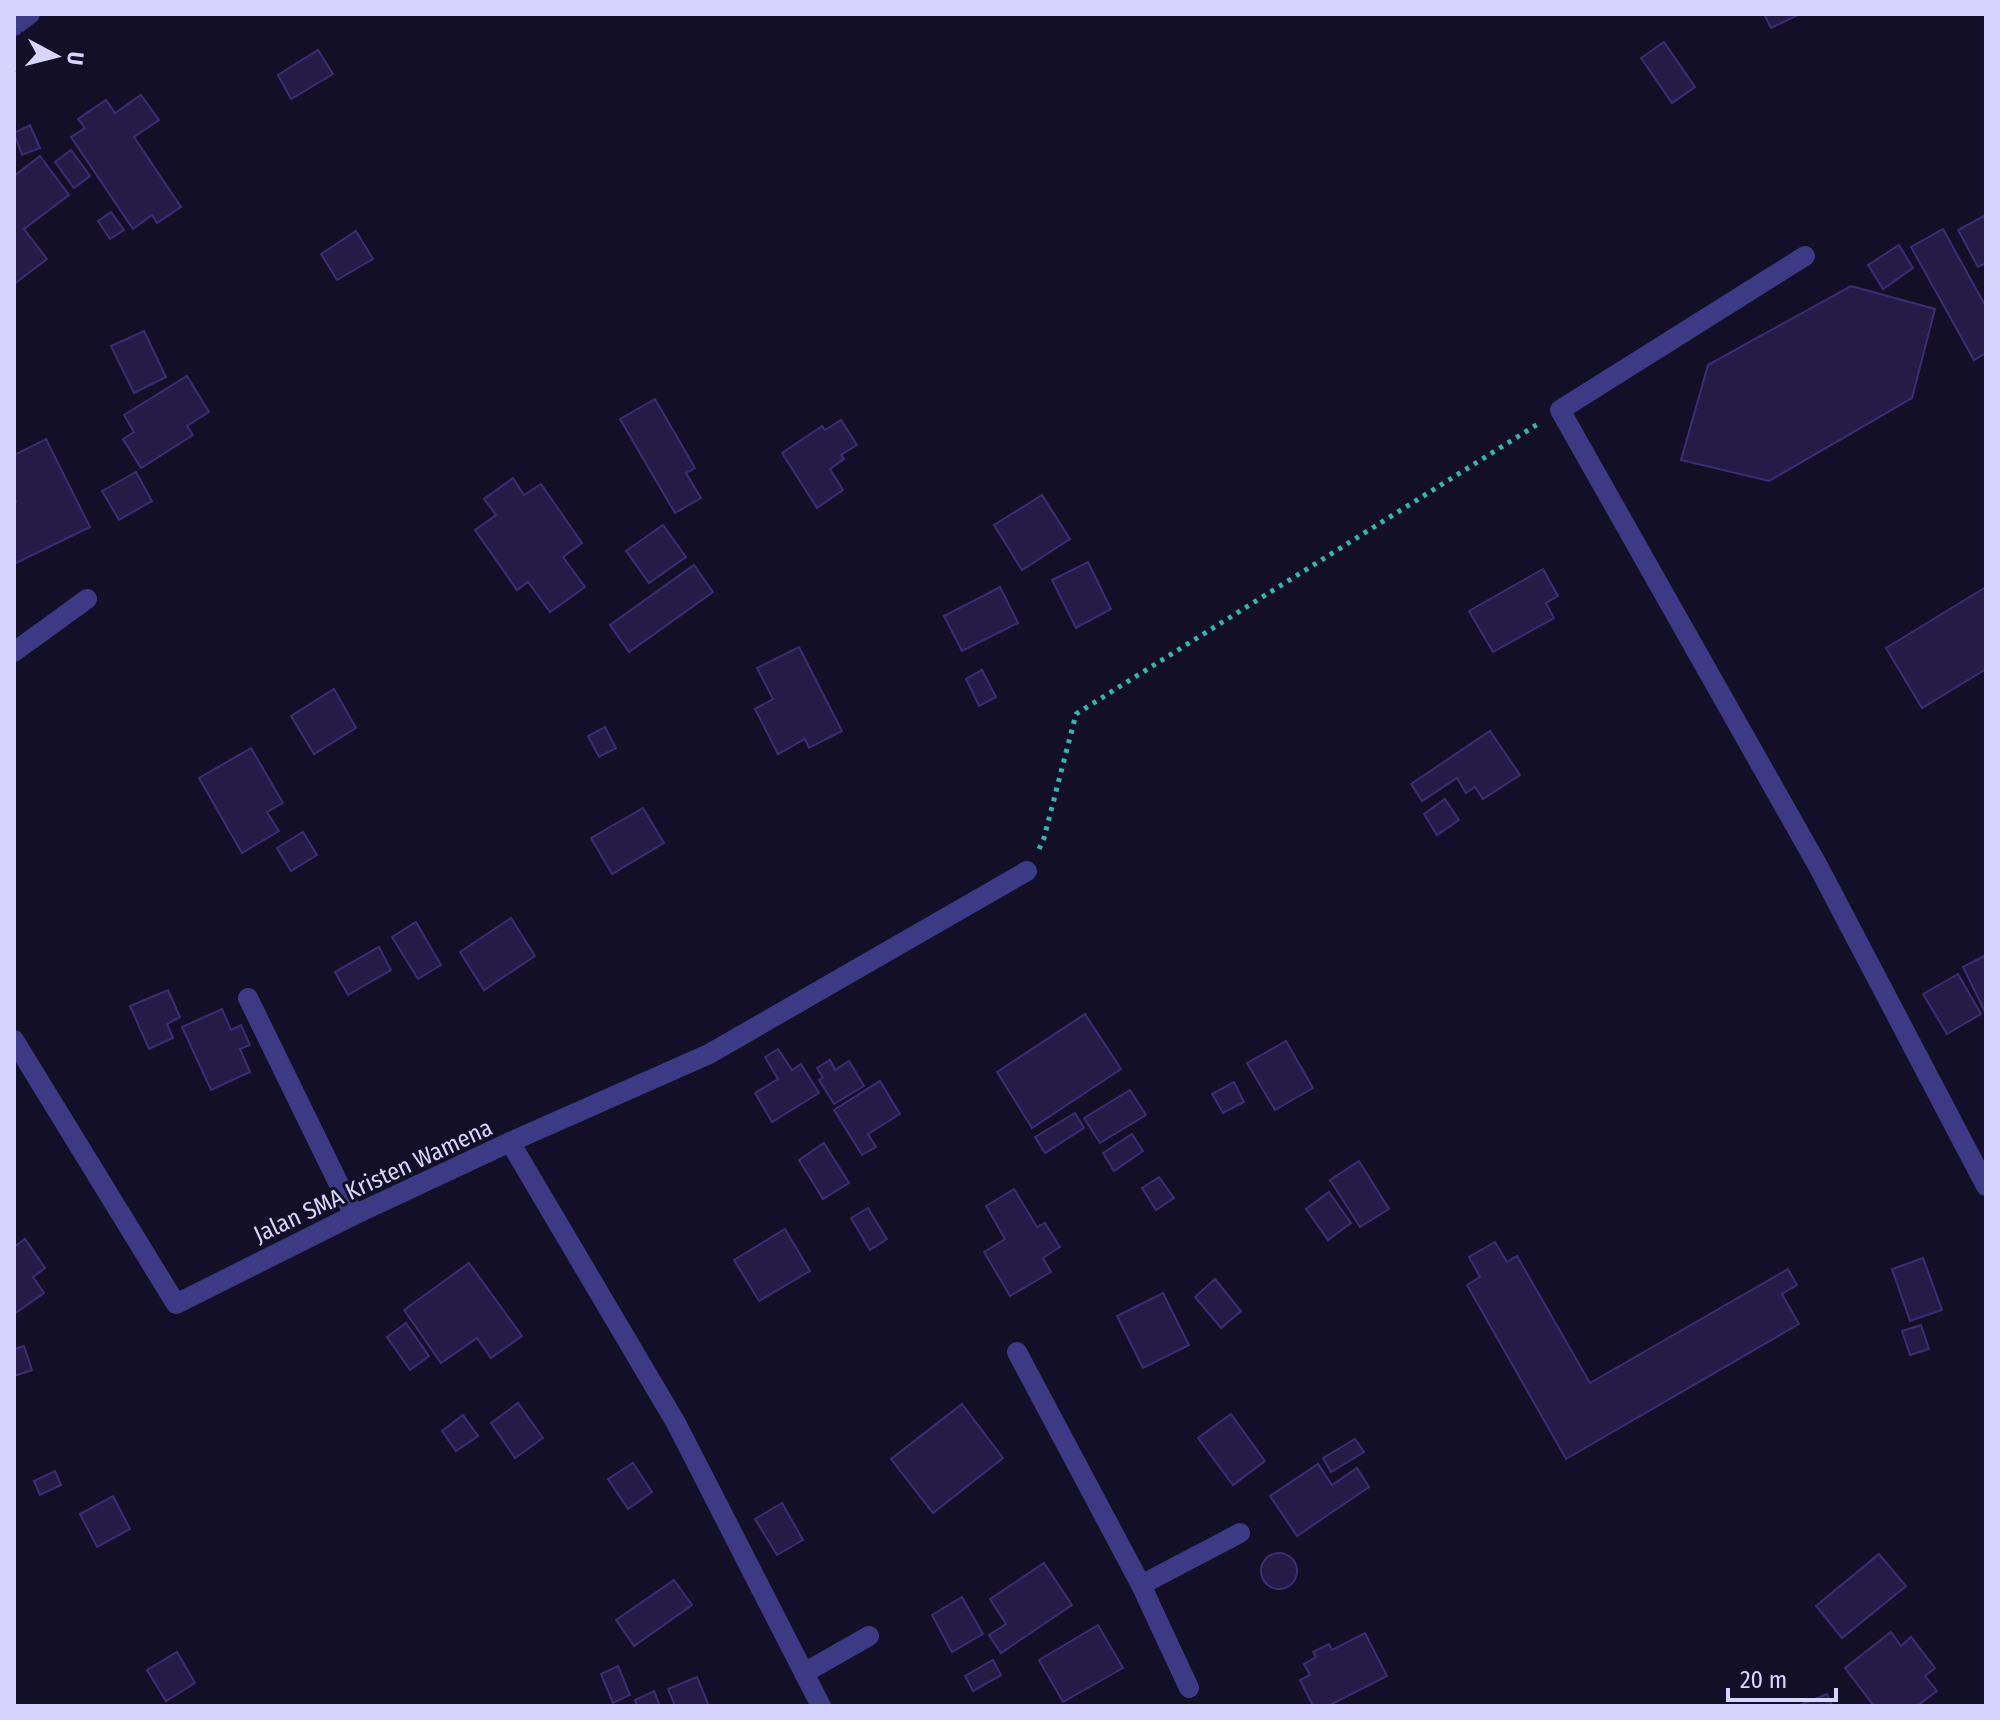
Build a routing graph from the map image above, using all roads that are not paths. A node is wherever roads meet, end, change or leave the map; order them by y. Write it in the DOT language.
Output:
graph roads {
  1 [pos="30,14"];
  2 [pos="14,26"];
  3 [pos="1805,256"];
  4 [pos="87,599"];
  5 [pos="14,652"];
  6 [pos="1027,871"];
  7 [pos="248,998"];
  8 [pos="14,1040"];
  9 [pos="510,1142"];
  10 [pos="1986,1186"];
  11 [pos="354,1215"];
  12 [pos="1017,1352"];
  13 [pos="1240,1533"];
  14 [pos="1141,1585"];
  15 [pos="869,1636"];
  16 [pos="804,1673"];
  17 [pos="1189,1688"];
  18 [pos="821,1706"];
  1 -- 2 [label="street"];
  3 -- 10 [label="street"];
  4 -- 5 [label="street"];
  6 -- 9 [label="street"];
  7 -- 11 [label="street"];
  8 -- 11 [label="street, Jalan SMA Kristen Wamena"];
  9 -- 11 [label="street, Jalan SMA Kristen Wamena"];
  9 -- 16 [label="street, Jalan SMA Kristen Wamena"];
  12 -- 14 [label="street"];
  13 -- 14 [label="street"];
  14 -- 17 [label="street"];
  15 -- 16 [label="street"];
  16 -- 18 [label="street, Jalan SMA Kristen Wamena"];
}
